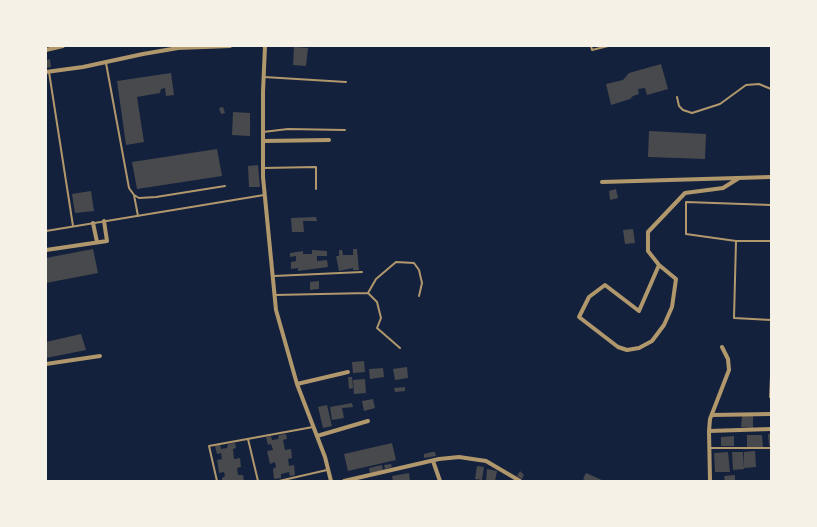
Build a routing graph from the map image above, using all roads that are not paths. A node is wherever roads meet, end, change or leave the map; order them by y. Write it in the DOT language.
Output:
graph roads {
  1 [pos="63,46"];
  2 [pos="230,46"];
  3 [pos="265,46"];
  4 [pos="591,46"];
  5 [pos="608,46"];
  6 [pos="46,50"];
  7 [pos="106,62"];
  8 [pos="47,72"];
  9 [pos="263,76"];
  10 [pos="346,82"];
  11 [pos="771,89"];
  12 [pos="677,97"];
  13 [pos="345,130"];
  14 [pos="262,132"];
  15 [pos="330,140"];
  16 [pos="263,141"];
  17 [pos="263,168"];
  18 [pos="739,178"];
  19 [pos="771,178"];
  20 [pos="602,182"];
  21 [pos="225,186"];
  22 [pos="316,189"];
  23 [pos="134,195"];
  24 [pos="264,195"];
  25 [pos="771,205"];
  26 [pos="138,216"];
  27 [pos="104,221"];
  28 [pos="93,223"];
  29 [pos="73,226"];
  30 [pos="46,231"];
  31 [pos="736,241"];
  32 [pos="771,241"];
  33 [pos="97,242"];
  34 [pos="46,250"];
  35 [pos="659,265"];
  36 [pos="362,272"];
  37 [pos="272,276"];
  38 [pos="368,293"];
  39 [pos="274,296"];
  40 [pos="419,296"];
  41 [pos="771,320"];
  42 [pos="722,347"];
  43 [pos="400,348"];
  44 [pos="100,356"];
  45 [pos="46,364"];
  46 [pos="348,372"];
  47 [pos="771,376"];
  48 [pos="297,384"];
  49 [pos="770,397"];
  50 [pos="771,414"];
  51 [pos="712,415"];
  52 [pos="368,421"];
  53 [pos="313,427"];
  54 [pos="771,429"];
  55 [pos="709,431"];
  56 [pos="317,436"];
  57 [pos="248,439"];
  58 [pos="709,448"];
  59 [pos="771,448"];
  60 [pos="433,461"];
  61 [pos="328,470"];
  62 [pos="217,481"];
  63 [pos="258,481"];
  64 [pos="279,481"];
  65 [pos="332,481"];
  66 [pos="344,481"];
  67 [pos="440,481"];
  68 [pos="520,481"];
  69 [pos="710,481"];
  1 -- 6 [label="street"];
  2 -- 7 [label="street"];
  3 -- 9 [label="street"];
  4 -- 5 [label="lane"];
  7 -- 8 [label="street"];
  7 -- 23 [label="lane"];
  8 -- 29 [label="lane"];
  9 -- 10 [label="lane"];
  9 -- 14 [label="street"];
  11 -- 12 [label="lane"];
  13 -- 14 [label="lane"];
  14 -- 16 [label="street"];
  15 -- 16 [label="street"];
  16 -- 17 [label="street"];
  17 -- 22 [label="lane"];
  17 -- 24 [label="street"];
  18 -- 19 [label="street"];
  18 -- 20 [label="street"];
  18 -- 35 [label="street"];
  21 -- 23 [label="lane"];
  23 -- 26 [label="lane"];
  24 -- 26 [label="lane"];
  24 -- 37 [label="street"];
  25 -- 31 [label="lane"];
  26 -- 27 [label="lane"];
  27 -- 28 [label="lane"];
  27 -- 33 [label="street"];
  28 -- 29 [label="lane"];
  28 -- 33 [label="street"];
  29 -- 30 [label="lane"];
  31 -- 32 [label="lane"];
  31 -- 41 [label="lane"];
  33 -- 34 [label="street"];
  35 -- 35 [label="street"];
  36 -- 37 [label="lane"];
  37 -- 39 [label="street"];
  38 -- 39 [label="lane"];
  38 -- 40 [label="lane"];
  38 -- 43 [label="lane"];
  39 -- 48 [label="street"];
  42 -- 51 [label="street"];
  44 -- 45 [label="street"];
  46 -- 48 [label="street"];
  47 -- 49 [label="lane"];
  48 -- 53 [label="street"];
  50 -- 51 [label="street"];
  51 -- 55 [label="street"];
  52 -- 56 [label="street"];
  53 -- 56 [label="street"];
  53 -- 57 [label="lane"];
  54 -- 55 [label="street"];
  55 -- 58 [label="street"];
  56 -- 61 [label="street"];
  57 -- 62 [label="lane"];
  57 -- 63 [label="lane"];
  58 -- 59 [label="lane"];
  58 -- 69 [label="street"];
  60 -- 66 [label="street"];
  60 -- 67 [label="street"];
  60 -- 68 [label="street"];
  61 -- 64 [label="lane"];
  61 -- 65 [label="street"];
}
